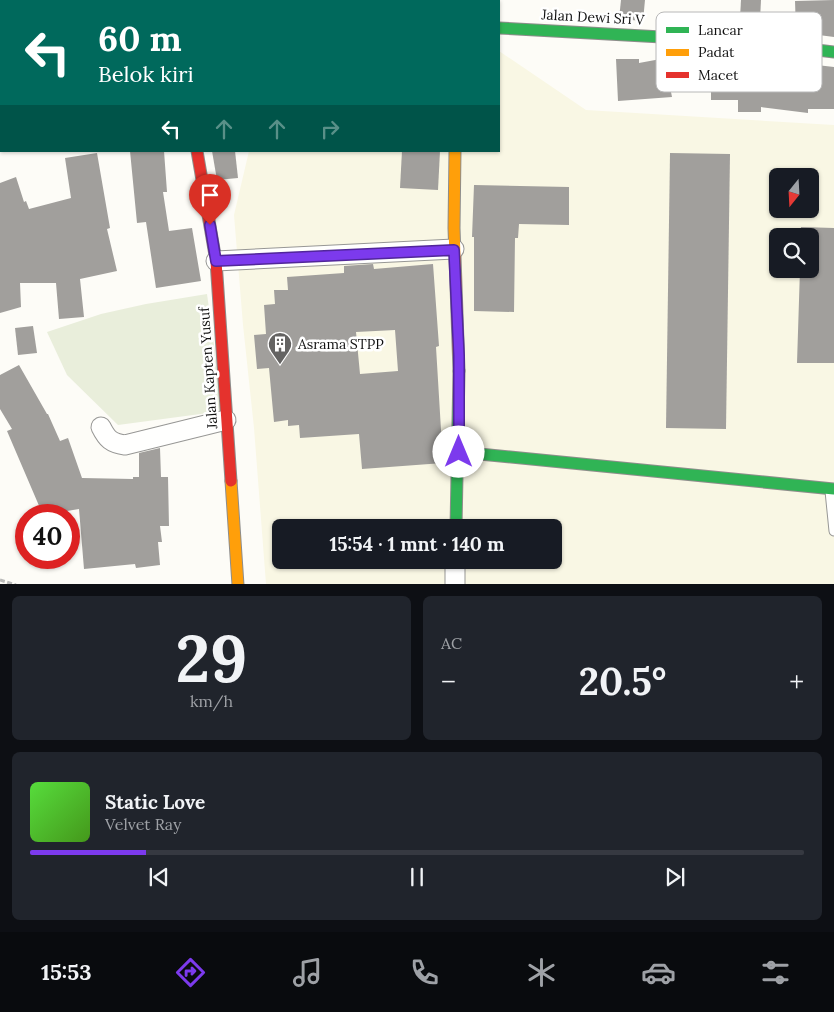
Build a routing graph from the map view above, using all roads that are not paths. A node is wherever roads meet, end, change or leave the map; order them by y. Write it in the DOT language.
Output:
graph roads {
  1 [pos="500,28"];
  2 [pos="656,37"];
  3 [pos="198,152"];
  4 [pos="455,152"];
  5 [pos="454,250"];
  6 [pos="216,261"];
  7 [pos="226,420"];
  8 [pos="101,427"];
  9 [pos="459,452"];
  10 [pos="832,488"];
  11 [pos="456,519"];
  12 [pos="834,531"];
  13 [pos="455,569"];
  14 [pos="238,584"];
  15 [pos="455,584"];
  1 -- 2 [label="street, Jalan Dewi Sri V"];
  3 -- 6 [label="street, Jalan Kapten Yusuf"];
  4 -- 5 [label="street"];
  5 -- 6 [label="street"];
  5 -- 9 [label="street"];
  6 -- 7 [label="street, Jalan Kapten Yusuf"];
  7 -- 8 [label="street"];
  7 -- 14 [label="street, Jalan Kapten Yusuf"];
  9 -- 10 [label="street"];
  9 -- 11 [label="street"];
  10 -- 12 [label="lane"];
  13 -- 15 [label="street"];
}
